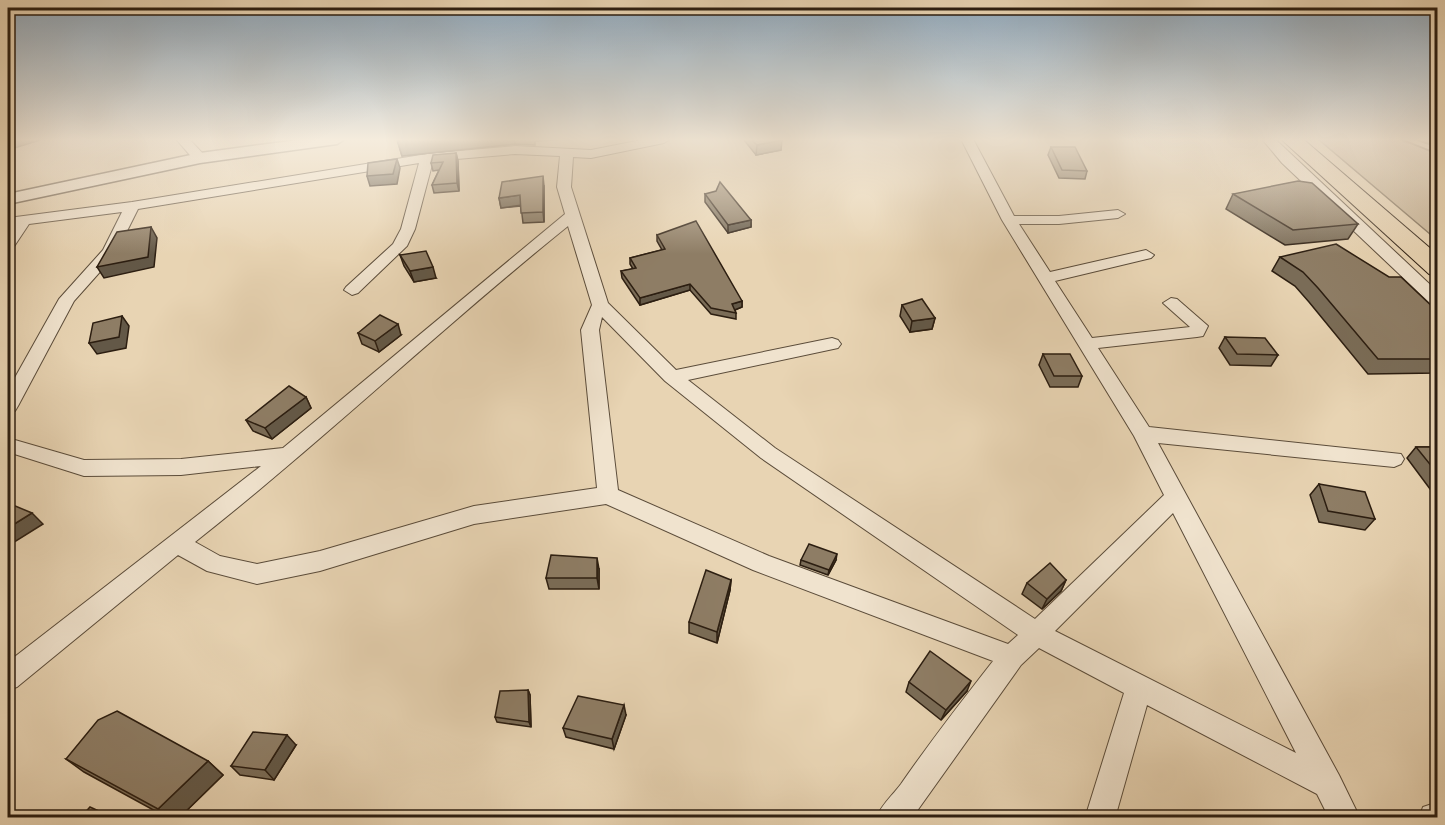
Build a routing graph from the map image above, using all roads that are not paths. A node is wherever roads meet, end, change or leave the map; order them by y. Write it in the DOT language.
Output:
graph roads {
  1 [pos="109,178"];
  2 [pos="307,178"];
  3 [pos="422,178"];
  4 [pos="565,178"];
  5 [pos="987,178"];
  6 [pos="1306,178"];
  7 [pos="1334,178"];
  8 [pos="8,199"];
  9 [pos="132,206"];
  10 [pos="1118,214"];
  11 [pos="573,215"];
  12 [pos="24,220"];
  13 [pos="1009,220"];
  14 [pos="8,222"];
  15 [pos="8,245"];
  16 [pos="1146,255"];
  17 [pos="1437,269"];
  18 [pos="1045,278"];
  19 [pos="352,290"];
  20 [pos="1437,300"];
  21 [pos="1171,303"];
  22 [pos="600,305"];
  23 [pos="831,344"];
  24 [pos="1086,344"];
  25 [pos="672,376"];
  26 [pos="8,406"];
  27 [pos="1143,434"];
  28 [pos="8,445"];
  29 [pos="289,454"];
  30 [pos="1394,459"];
  31 [pos="608,495"];
  32 [pos="1176,497"];
  33 [pos="178,544"];
  34 [pos="1037,633"];
  35 [pos="1012,657"];
  36 [pos="8,678"];
  37 [pos="1139,688"];
  38 [pos="1329,785"];
  39 [pos="891,818"];
  40 [pos="1100,818"];
  41 [pos="1345,818"];
  1 -- 8 [label="street"];
  2 -- 9 [label="street"];
  3 -- 19 [label="street"];
  4 -- 11 [label="street"];
  5 -- 13 [label="street"];
  6 -- 20 [label="street"];
  7 -- 17 [label="main road"];
  9 -- 12 [label="street"];
  9 -- 26 [label="street"];
  10 -- 13 [label="street"];
  11 -- 22 [label="street"];
  11 -- 29 [label="street"];
  12 -- 14 [label="street"];
  12 -- 15 [label="street"];
  13 -- 18 [label="street"];
  16 -- 18 [label="street"];
  18 -- 24 [label="street"];
  21 -- 24 [label="street"];
  22 -- 25 [label="street"];
  22 -- 31 [label="street"];
  23 -- 25 [label="street"];
  24 -- 27 [label="street"];
  25 -- 34 [label="street"];
  27 -- 30 [label="street"];
  27 -- 32 [label="street"];
  28 -- 29 [label="street"];
  29 -- 33 [label="street"];
  31 -- 33 [label="street"];
  31 -- 35 [label="street"];
  32 -- 34 [label="street"];
  32 -- 38 [label="street"];
  33 -- 36 [label="street"];
  34 -- 35 [label="street"];
  34 -- 37 [label="street"];
  35 -- 39 [label="street"];
  37 -- 38 [label="street"];
  37 -- 40 [label="street"];
  38 -- 41 [label="street"];
}
